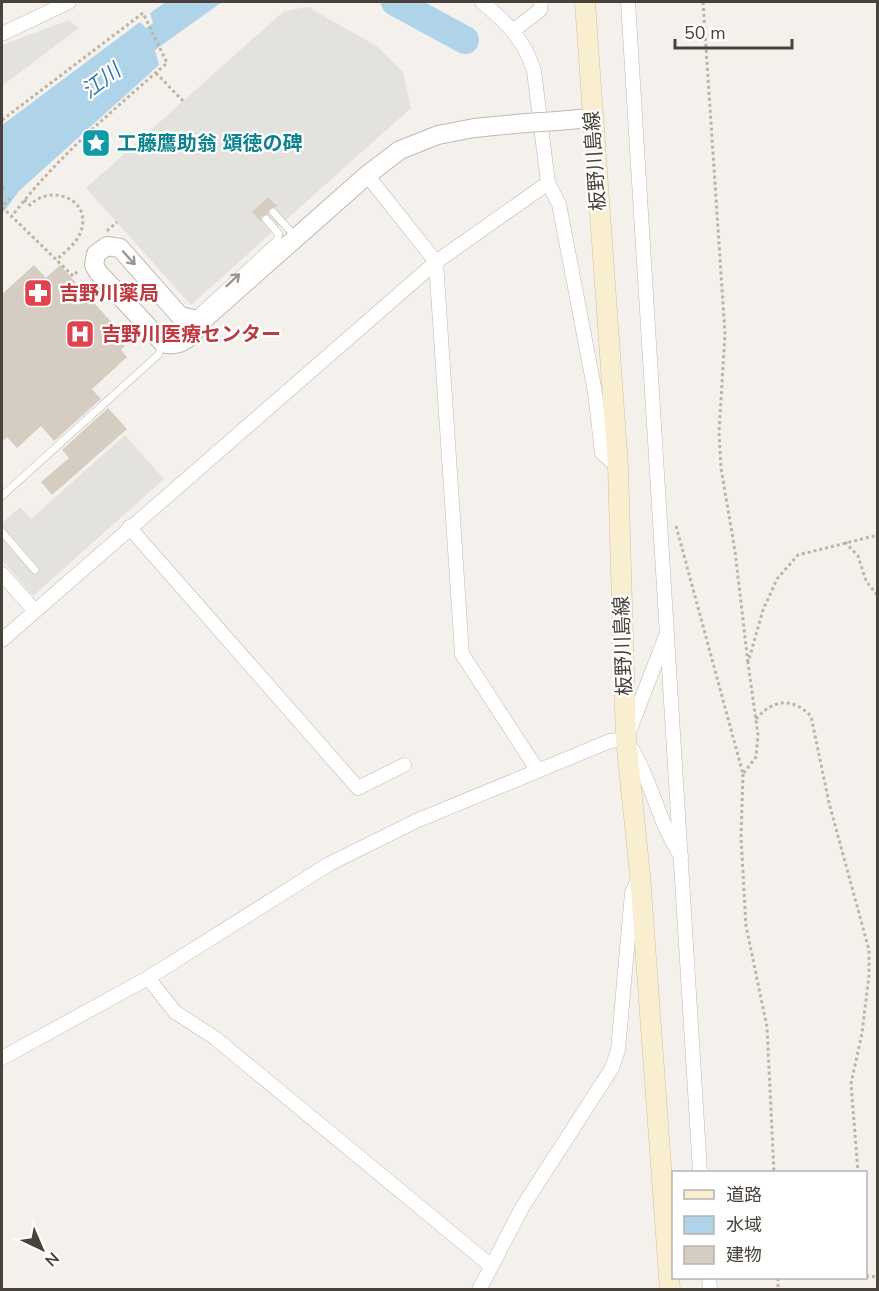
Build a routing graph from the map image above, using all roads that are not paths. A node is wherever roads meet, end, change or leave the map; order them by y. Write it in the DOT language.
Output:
graph roads {
  1 [pos="69,2"];
  2 [pos="482,2"];
  3 [pos="541,2"];
  4 [pos="585,2"];
  5 [pos="628,2"];
  6 [pos="514,30"];
  7 [pos="2,34"];
  8 [pos="591,118"];
  9 [pos="367,175"];
  10 [pos="548,183"];
  11 [pos="273,212"];
  12 [pos="266,219"];
  13 [pos="296,238"];
  14 [pos="436,262"];
  15 [pos="196,321"];
  16 [pos="163,343"];
  17 [pos="618,467"];
  18 [pos="2,496"];
  19 [pos="129,527"];
  20 [pos="2,532"];
  21 [pos="35,570"];
  22 [pos="2,574"];
  23 [pos="34,610"];
  24 [pos="667,633"];
  25 [pos="2,640"];
  26 [pos="626,740"];
  27 [pos="404,765"];
  28 [pos="538,771"];
  29 [pos="682,858"];
  30 [pos="640,875"];
  31 [pos="148,978"];
  32 [pos="2,1058"];
  33 [pos="700,1171"];
  34 [pos="490,1265"];
  35 [pos="479,1290"];
  36 [pos="670,1290"];
  1 -- 7 [label="street"];
  2 -- 6 [label="street"];
  3 -- 6 [label="street"];
  4 -- 8 [label="main road, 板野川島線"];
  5 -- 24 [label="street"];
  6 -- 10 [label="street"];
  8 -- 9 [label="street, bridge"];
  8 -- 17 [label="main road, 板野川島線"];
  9 -- 13 [label="street"];
  9 -- 14 [label="street"];
  10 -- 14 [label="street"];
  10 -- 17 [label="street"];
  11 -- 13 [label="lane"];
  15 -- 12 [label="lane, one-way"];
  13 -- 15 [label="street"];
  14 -- 19 [label="street"];
  14 -- 28 [label="street"];
  15 -- 16 [label="street"];
  16 -- 15 [label="street, one-way"];
  16 -- 18 [label="lane"];
  17 -- 26 [label="main road, 板野川島線"];
  19 -- 23 [label="street"];
  19 -- 27 [label="street"];
  20 -- 21 [label="lane"];
  22 -- 23 [label="street"];
  23 -- 25 [label="street"];
  24 -- 26 [label="street"];
  24 -- 29 [label="street"];
  26 -- 28 [label="street"];
  26 -- 29 [label="street"];
  26 -- 30 [label="main road, 板野川島線"];
  28 -- 31 [label="street"];
  29 -- 33 [label="street"];
  30 -- 34 [label="street"];
  30 -- 36 [label="main road, 板野川島線"];
  31 -- 32 [label="street"];
  31 -- 34 [label="street"];
  34 -- 35 [label="street"];
}
